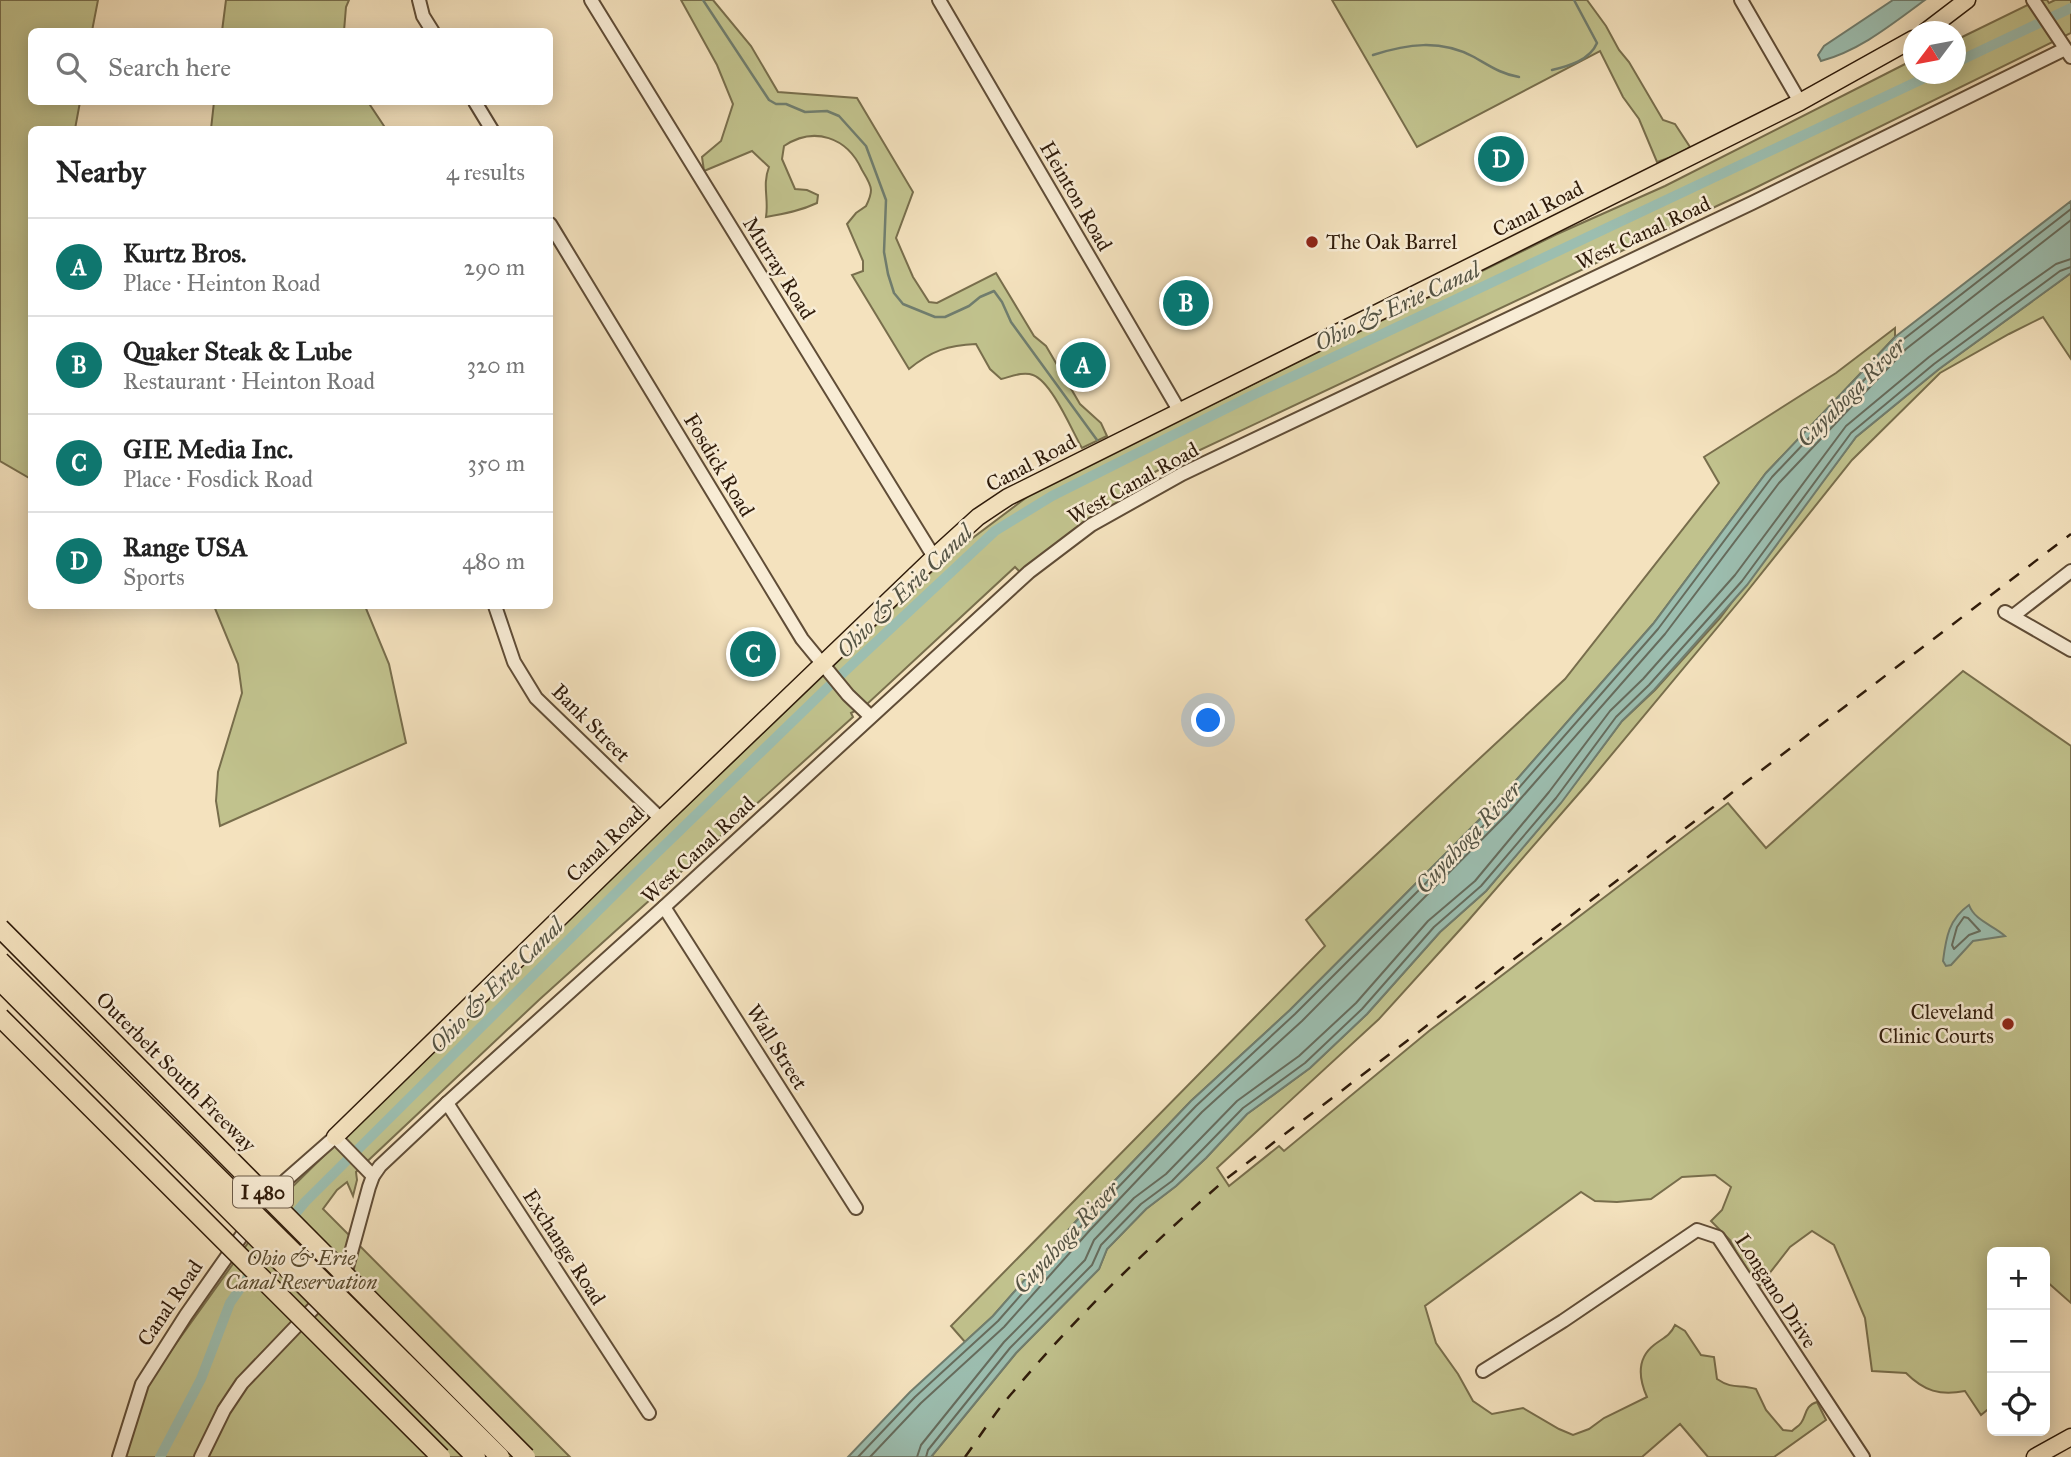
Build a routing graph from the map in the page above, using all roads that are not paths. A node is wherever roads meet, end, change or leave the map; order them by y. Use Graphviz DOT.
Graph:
graph roads {
  1 [pos="419,0"];
  2 [pos="591,0"];
  3 [pos="939,0"];
  4 [pos="1741,0"];
  5 [pos="1967,0"];
  6 [pos="2036,5"];
  7 [pos="1939,21"];
  8 [pos="430,28"];
  9 [pos="1903,45"];
  10 [pos="2068,53"];
  11 [pos="1800,102"];
  12 [pos="477,105"];
  13 [pos="490,126"];
  14 [pos="553,228"];
  15 [pos="1180,412"];
  16 [pos="934,557"];
  17 [pos="2071,571"];
  18 [pos="496,609"];
  19 [pos="2071,650"];
  20 [pos="826,671"];
  21 [pos="870,716"];
  22 [pos="661,819"];
  23 [pos="664,907"];
  24 [pos="0,928"];
  25 [pos="0,961"];
  26 [pos="0,981"];
  27 [pos="0,1017"];
  28 [pos="447,1103"];
  29 [pos="335,1137"];
  30 [pos="373,1176"];
  31 [pos="856,1208"];
  32 [pos="1483,1371"];
  33 [pos="649,1413"];
  34 [pos="2071,1437"];
  35 [pos="119,1457"];
  36 [pos="201,1457"];
  37 [pos="441,1457"];
  38 [pos="475,1457"];
  39 [pos="500,1457"];
  40 [pos="526,1457"];
  41 [pos="1863,1457"];
  42 [pos="2035,1457"];
  1 -- 8 [label="street"];
  2 -- 16 [label="street, Murray Road"];
  3 -- 15 [label="street, Heinton Road"];
  4 -- 11 [label="street"];
  5 -- 7 [label="main road"];
  6 -- 10 [label="street"];
  9 -- 11 [label="main road, Canal Road"];
  10 -- 21 [label="street, West Canal Road"];
  11 -- 15 [label="main road, Canal Road"];
  12 -- 13 [label="street"];
  14 -- 20 [label="street, Fosdick Road"];
  15 -- 16 [label="main road, Canal Road"];
  16 -- 20 [label="main road, Canal Road"];
  17 -- 19 [label="street"];
  18 -- 22 [label="street, Bank Street"];
  20 -- 21 [label="street, Fosdick Road"];
  20 -- 22 [label="main road, Canal Road"];
  21 -- 23 [label="street, West Canal Road"];
  22 -- 29 [label="main road, Canal Road"];
  23 -- 28 [label="street, West Canal Road"];
  23 -- 31 [label="street, Wall Street"];
  24 -- 40 [label="highway, Outerbelt South Freeway / I 480, bridge"];
  25 -- 39 [label="highway, bridge"];
  26 -- 38 [label="highway, bridge"];
  27 -- 37 [label="highway, I 480, bridge"];
  28 -- 30 [label="street, West Canal Road"];
  28 -- 33 [label="street, Exchange Road"];
  29 -- 30 [label="street"];
  29 -- 35 [label="street, Canal Road"];
  30 -- 36 [label="street, West Canal Road"];
  32 -- 41 [label="street, Longano Drive"];
  34 -- 42 [label="main road"];
}
